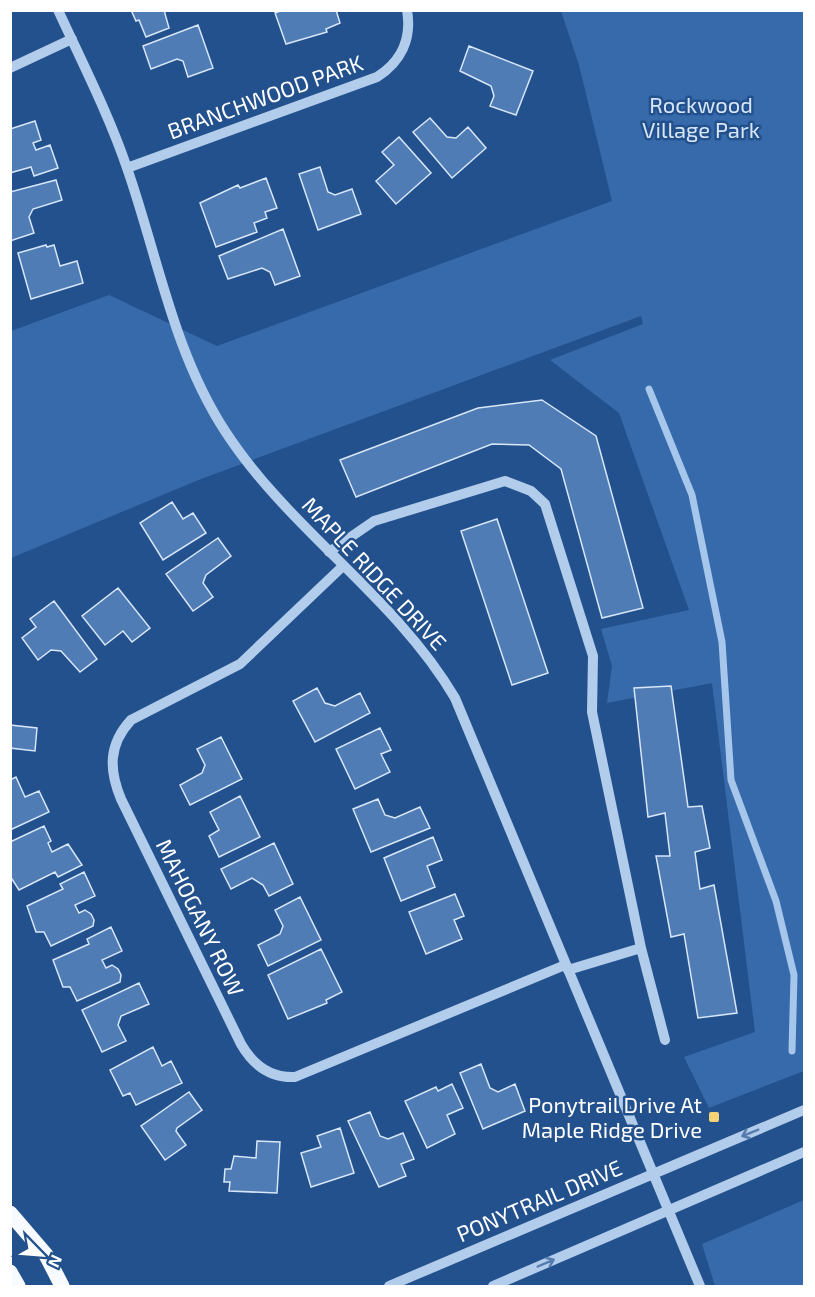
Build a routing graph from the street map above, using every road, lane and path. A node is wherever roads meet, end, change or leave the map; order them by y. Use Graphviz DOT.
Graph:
graph roads {
  1 [pos="58,10"];
  2 [pos="406,10"];
  3 [pos="72,39"];
  4 [pos="10,68"];
  5 [pos="127,168"];
  6 [pos="329,552"];
  7 [pos="343,566"];
  8 [pos="641,948"];
  9 [pos="567,967"];
  10 [pos="665,1040"];
  11 [pos="804,1110"];
  12 [pos="804,1152"];
  13 [pos="652,1173"];
  14 [pos="668,1211"];
  15 [pos="10,1214"];
  16 [pos="10,1272"];
  17 [pos="18,1287"];
  18 [pos="62,1287"];
  19 [pos="389,1287"];
  20 [pos="493,1287"];
  21 [pos="700,1287"];
  1 -- 3 [label="street, MAPLE RIDGE DRIVE"];
  2 -- 5 [label="street, BRANCHWOOD PARK"];
  3 -- 4 [label="street"];
  3 -- 5 [label="street, MAPLE RIDGE DRIVE"];
  5 -- 6 [label="street, MAPLE RIDGE DRIVE"];
  6 -- 7 [label="street, MAPLE RIDGE DRIVE"];
  6 -- 8 [label="street"];
  7 -- 9 [label="street, MAPLE RIDGE DRIVE"];
  7 -- 9 [label="street, MAHOGANY ROW"];
  8 -- 9 [label="street, MAHOGANY ROW"];
  8 -- 10 [label="street"];
  9 -- 13 [label="street, MAPLE RIDGE DRIVE"];
  11 -- 13 [label="street, PONYTRAIL DRIVE, one-way"];
  12 -- 14 [label="street"];
  13 -- 14 [label="street, MAPLE RIDGE DRIVE"];
  13 -- 19 [label="street, PONYTRAIL DRIVE"];
  20 -- 14 [label="street, one-way"];
  14 -- 21 [label="street, MAPLE RIDGE DRIVE"];
  15 -- 18 [label="main road"];
  16 -- 17 [label="main road"];
}
